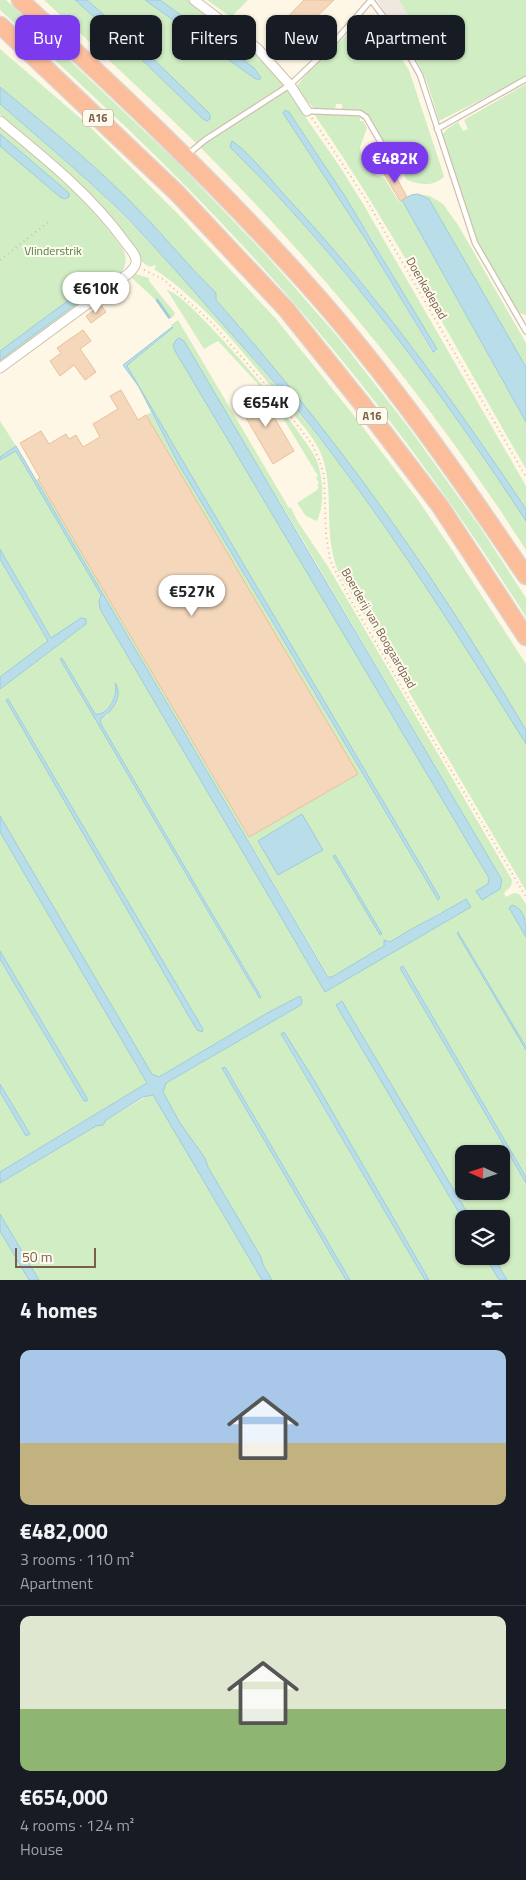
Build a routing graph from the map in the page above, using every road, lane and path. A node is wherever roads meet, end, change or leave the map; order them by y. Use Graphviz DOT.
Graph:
graph roads {
  1 [pos="20,0"];
  2 [pos="194,0"];
  3 [pos="0,25"];
  4 [pos="526,79"];
  5 [pos="290,86"];
  6 [pos="307,111"];
  7 [pos="0,121"];
  8 [pos="437,129"];
  9 [pos="186,156"];
  10 [pos="398,172"];
  11 [pos="51,220"];
  12 [pos="0,260"];
  13 [pos="135,266"];
  14 [pos="526,332"];
  15 [pos="0,368"];
  16 [pos="526,477"];
  17 [pos="526,576"];
  18 [pos="526,637"];
  19 [pos="526,897"];
  1 -- 9 [label="highway, A16"];
  2 -- 5 [label="street"];
  3 -- 18 [label="highway, A16"];
  4 -- 8 [label="lane"];
  5 -- 6 [label="street"];
  5 -- 8 [label="lane"];
  5 -- 9 [label="lane"];
  6 -- 10 [label="lane"];
  6 -- 16 [label="path, Doenkadepad"];
  7 -- 13 [label="street"];
  8 -- 14 [label="lane"];
  9 -- 17 [label="highway, A16"];
  11 -- 12 [label="path"];
  13 -- 15 [label="street"];
  13 -- 19 [label="path, Boerderij van Boogaardpad"];
}
